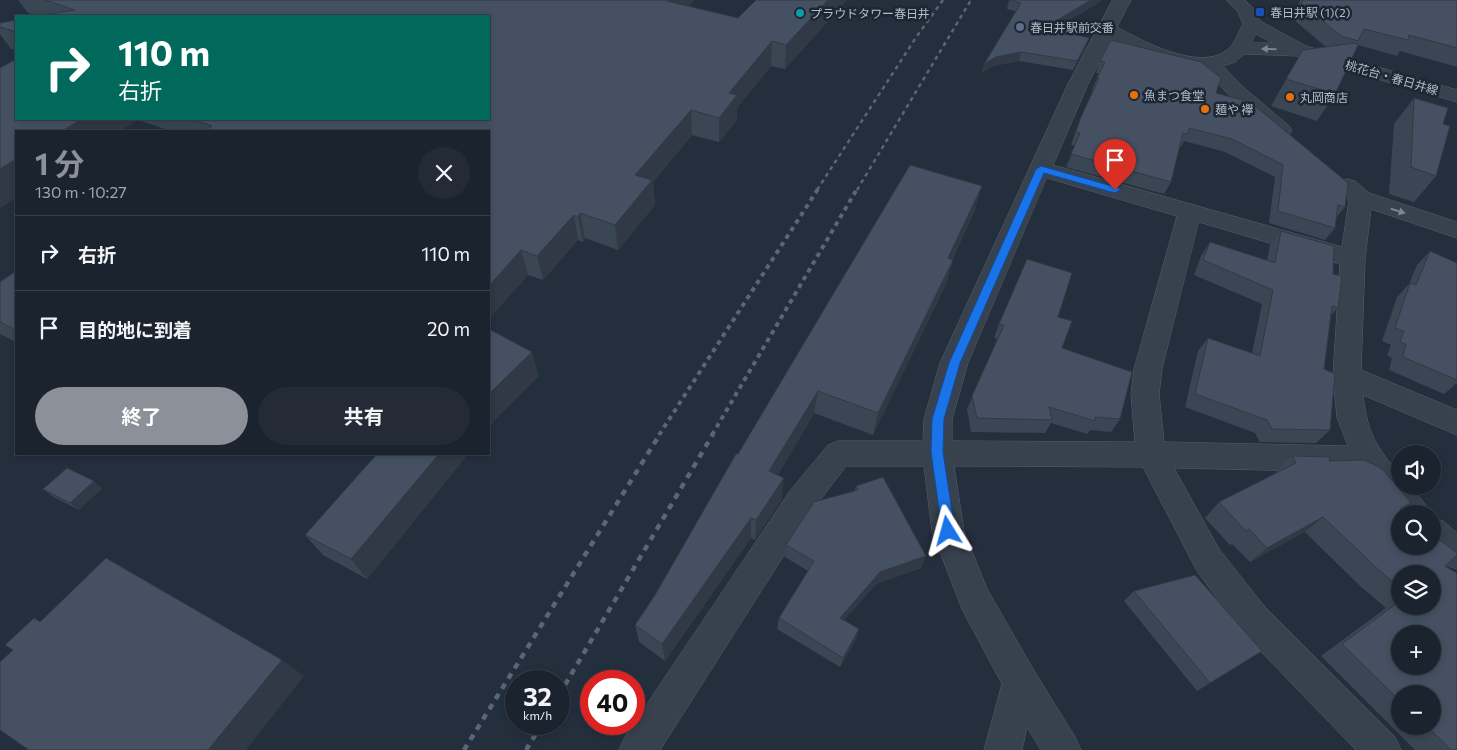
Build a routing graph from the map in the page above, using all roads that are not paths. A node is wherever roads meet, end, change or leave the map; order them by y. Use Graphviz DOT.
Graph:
graph roads {
  1 [pos="1122,0"];
  2 [pos="1235,0"];
  3 [pos="1252,24"];
  4 [pos="1107,29"];
  5 [pos="1240,48"];
  6 [pos="1299,50"];
  7 [pos="1210,63"];
  8 [pos="1457,96"];
  9 [pos="1294,140"];
  10 [pos="1041,169"];
  11 [pos="1331,173"];
  12 [pos="1361,198"];
  13 [pos="1190,212"];
  14 [pos="1457,230"];
  15 [pos="1353,259"];
  16 [pos="1347,376"];
  17 [pos="1457,424"];
  18 [pos="937,452"];
  19 [pos="1151,454"];
  20 [pos="1368,459"];
  21 [pos="1406,505"];
  22 [pos="1441,539"];
  23 [pos="1457,554"];
  24 [pos="1020,682"];
  25 [pos="638,750"];
  26 [pos="1003,750"];
  27 [pos="1062,750"];
  28 [pos="1382,750"];
  1 -- 4 [label="street"];
  2 -- 3 [label="street"];
  3 -- 5 [label="street"];
  3 -- 6 [label="street"];
  4 -- 7 [label="street"];
  4 -- 10 [label="street"];
  6 -- 5 [label="street, one-way"];
  5 -- 7 [label="street"];
  6 -- 8 [label="street, 桃花台・春日井線"];
  7 -- 9 [label="street"];
  10 -- 13 [label="street"];
  10 -- 18 [label="street"];
  11 -- 12 [label="street"];
  12 -- 14 [label="street, one-way"];
  12 -- 15 [label="street"];
  13 -- 15 [label="street"];
  13 -- 19 [label="street"];
  15 -- 16 [label="street"];
  16 -- 17 [label="street"];
  16 -- 20 [label="street"];
  18 -- 19 [label="street"];
  18 -- 24 [label="street"];
  18 -- 25 [label="street"];
  19 -- 20 [label="street"];
  19 -- 28 [label="street"];
  20 -- 21 [label="street"];
  22 -- 23 [label="street"];
  24 -- 26 [label="street"];
  24 -- 27 [label="street"];
}
